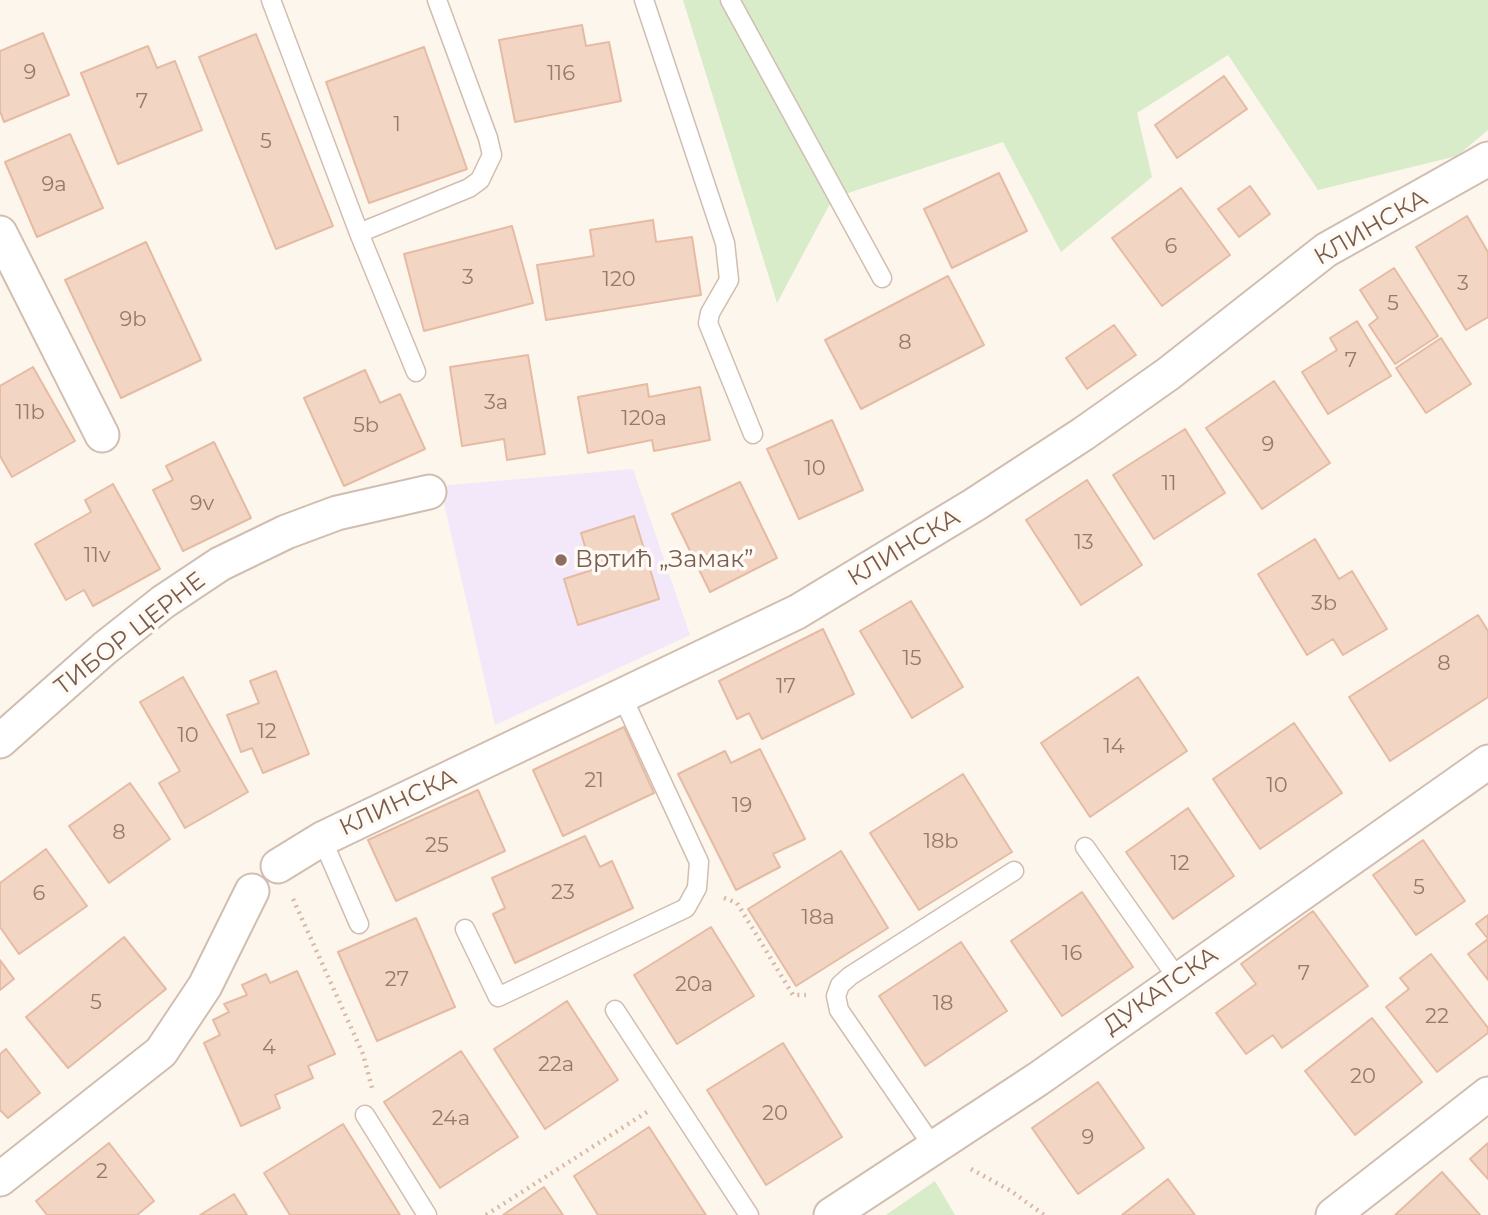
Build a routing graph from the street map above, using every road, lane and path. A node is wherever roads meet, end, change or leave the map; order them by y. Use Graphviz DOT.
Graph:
graph roads {
  1 [pos="271,0"];
  2 [pos="437,0"];
  3 [pos="644,0"];
  4 [pos="730,0"];
  5 [pos="1488,159"];
  6 [pos="0,233"];
  7 [pos="359,233"];
  8 [pos="882,278"];
  9 [pos="416,372"];
  10 [pos="753,434"];
  11 [pos="102,435"];
  12 [pos="429,492"];
  13 [pos="622,696"];
  14 [pos="0,741"];
  15 [pos="1488,762"];
  16 [pos="322,839"];
  17 [pos="1085,847"];
  18 [pos="278,866"];
  19 [pos="1014,871"];
  20 [pos="697,888"];
  21 [pos="252,891"];
  22 [pos="359,924"];
  23 [pos="466,929"];
  24 [pos="1178,979"];
  25 [pos="836,996"];
  26 [pos="615,1010"];
  27 [pos="1488,1094"];
  28 [pos="671,1096"];
  29 [pos="365,1115"];
  30 [pos="934,1148"];
  31 [pos="0,1179"];
  32 [pos="427,1215"];
  33 [pos="486,1215"];
  34 [pos="749,1215"];
  35 [pos="831,1215"];
  36 [pos="1044,1215"];
  37 [pos="1333,1215"];
  1 -- 7 [label="lane"];
  2 -- 7 [label="lane"];
  3 -- 10 [label="lane"];
  4 -- 8 [label="lane"];
  5 -- 13 [label="street, КЛИНСКА"];
  6 -- 11 [label="street"];
  7 -- 9 [label="lane"];
  12 -- 14 [label="street, ТИБОР ЦЕРНЕ"];
  13 -- 16 [label="street, КЛИНСКА"];
  13 -- 20 [label="lane"];
  15 -- 24 [label="street, ДУКАТСКА"];
  16 -- 18 [label="street, КЛИНСКА"];
  16 -- 22 [label="lane"];
  17 -- 24 [label="lane"];
  18 -- 29 [label="path"];
  19 -- 25 [label="lane"];
  20 -- 23 [label="lane"];
  20 -- 25 [label="path"];
  21 -- 31 [label="street"];
  24 -- 30 [label="street, ДУКАТСКА"];
  25 -- 30 [label="lane"];
  26 -- 28 [label="lane"];
  27 -- 37 [label="street"];
  28 -- 33 [label="path"];
  28 -- 34 [label="lane"];
  29 -- 32 [label="lane"];
  30 -- 35 [label="street, ДУКАТСКА"];
  30 -- 36 [label="path"];
}
